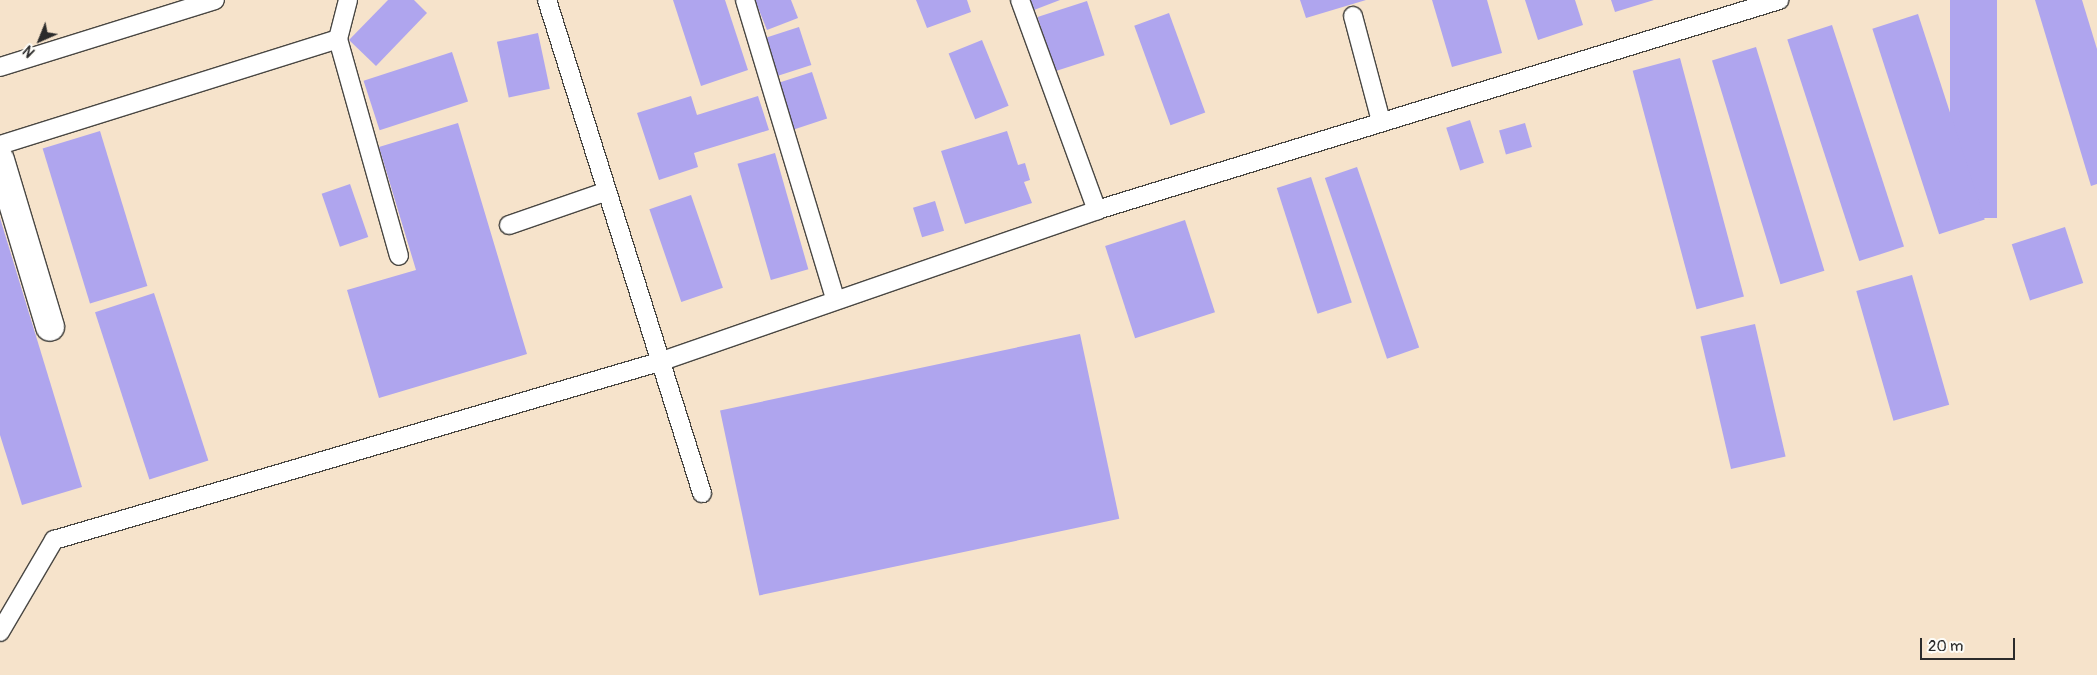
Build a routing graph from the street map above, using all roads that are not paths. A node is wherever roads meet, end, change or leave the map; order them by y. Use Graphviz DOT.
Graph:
graph roads {
  1 [pos="215,0"];
  2 [pos="348,0"];
  3 [pos="547,0"];
  4 [pos="745,0"];
  5 [pos="1020,0"];
  6 [pos="1779,0"];
  7 [pos="1353,16"];
  8 [pos="338,40"];
  9 [pos="0,67"];
  10 [pos="1381,121"];
  11 [pos="0,145"];
  12 [pos="0,160"];
  13 [pos="606,192"];
  14 [pos="1096,210"];
  15 [pos="508,225"];
  16 [pos="399,256"];
  17 [pos="835,299"];
  18 [pos="50,327"];
  19 [pos="662,361"];
  20 [pos="702,493"];
  21 [pos="0,632"];
  1 -- 9 [label="lane"];
  2 -- 8 [label="lane"];
  3 -- 13 [label="lane"];
  4 -- 17 [label="lane"];
  5 -- 14 [label="lane"];
  6 -- 10 [label="lane"];
  7 -- 10 [label="lane"];
  8 -- 11 [label="lane"];
  8 -- 16 [label="lane"];
  10 -- 14 [label="lane"];
  12 -- 18 [label="street"];
  13 -- 15 [label="lane"];
  13 -- 19 [label="lane"];
  14 -- 17 [label="lane"];
  17 -- 19 [label="lane"];
  19 -- 20 [label="lane"];
  19 -- 21 [label="lane"];
}
